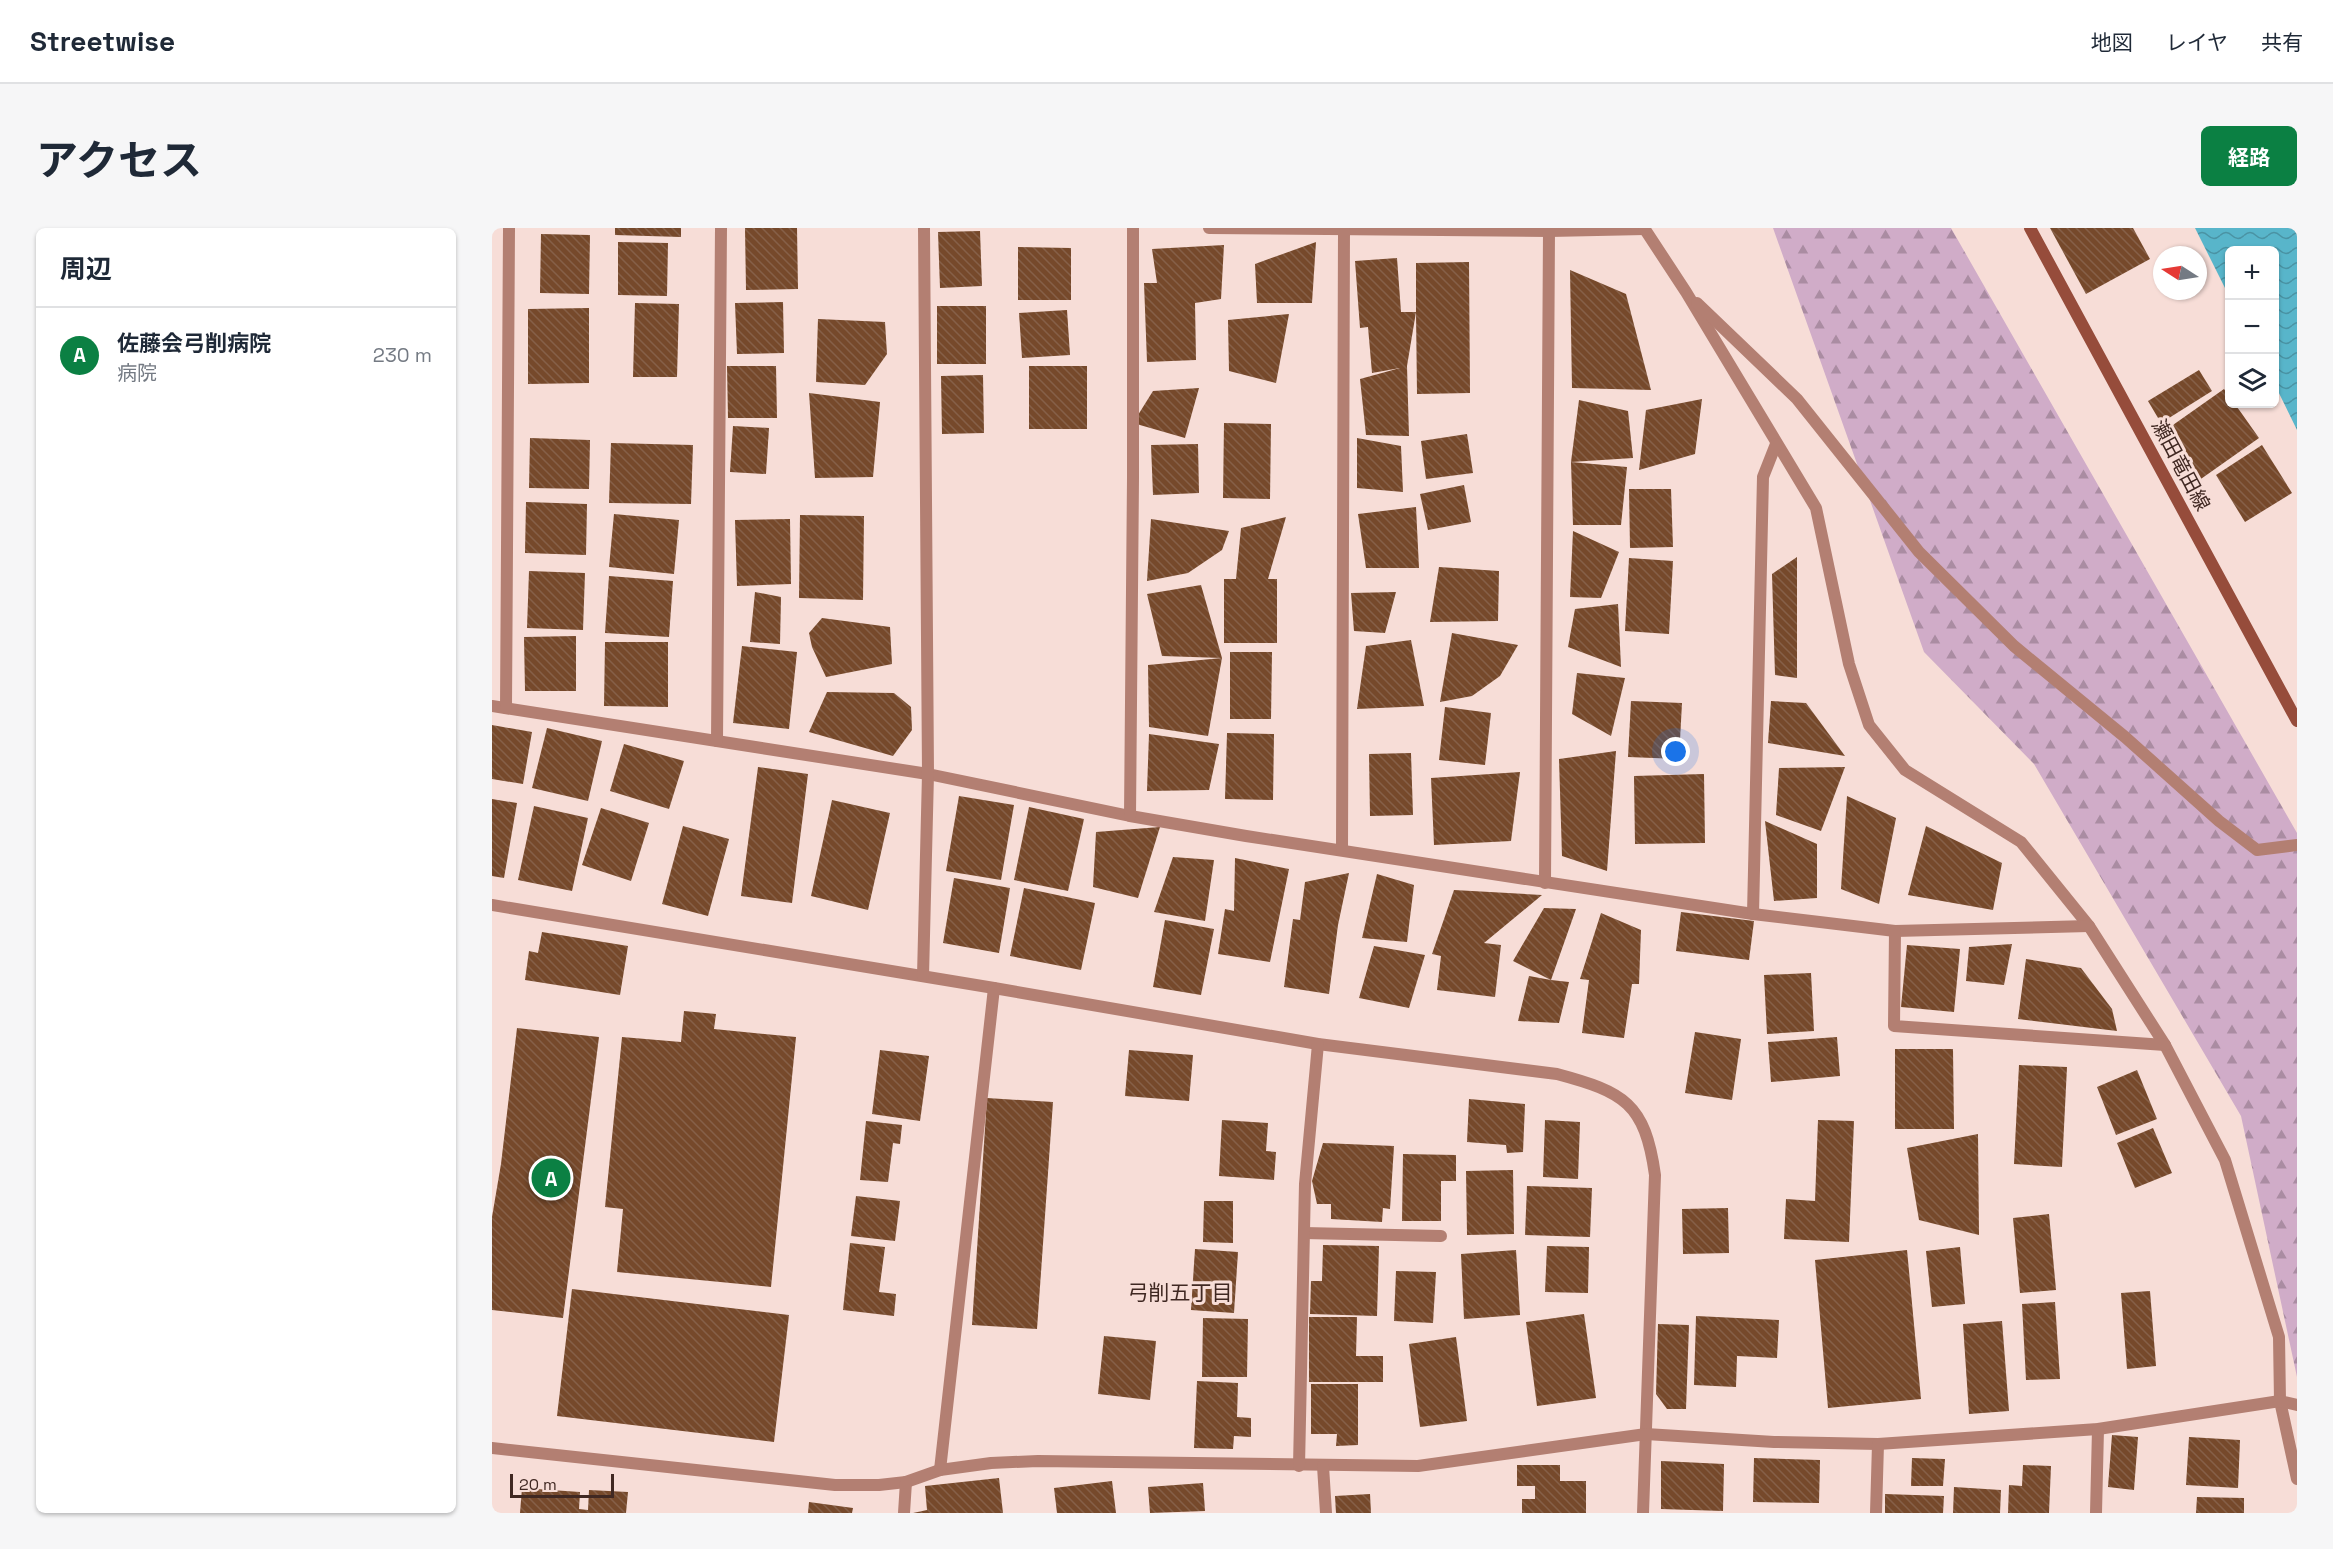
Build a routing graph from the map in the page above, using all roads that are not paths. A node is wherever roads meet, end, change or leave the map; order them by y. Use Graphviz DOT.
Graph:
graph roads {
  1 [pos="509,228"];
  2 [pos="721,228"];
  3 [pos="924,228"];
  4 [pos="1132,228"];
  5 [pos="1209,228"];
  6 [pos="2030,228"];
  7 [pos="1344,229"];
  8 [pos="1466,229"];
  9 [pos="1645,229"];
  10 [pos="1550,231"];
  11 [pos="1686,292"];
  12 [pos="1776,444"];
  13 [pos="492,706"];
  14 [pos="506,708"];
  15 [pos="2297,721"];
  16 [pos="717,741"];
  17 [pos="928,774"];
  18 [pos="1130,816"];
  19 [pos="2297,845"];
  20 [pos="1342,849"];
  21 [pos="1545,884"];
  22 [pos="492,905"];
  23 [pos="1753,914"];
  24 [pos="2089,926"];
  25 [pos="1895,931"];
  26 [pos="923,976"];
  27 [pos="994,988"];
  28 [pos="1318,1044"];
  29 [pos="2165,1045"];
  30 [pos="1304,1233"];
  31 [pos="1441,1236"];
  32 [pos="2280,1401"];
  33 [pos="2297,1405"];
  34 [pos="2098,1429"];
  35 [pos="1646,1434"];
  36 [pos="1878,1444"];
  37 [pos="492,1448"];
  38 [pos="1299,1466"];
  39 [pos="1323,1466"];
  40 [pos="940,1470"];
  41 [pos="2297,1479"];
  42 [pos="906,1482"];
  43 [pos="904,1513"];
  44 [pos="1326,1513"];
  45 [pos="1643,1513"];
  46 [pos="1876,1513"];
  47 [pos="2096,1513"];
  1 -- 14 [label="street"];
  2 -- 16 [label="street"];
  3 -- 17 [label="street"];
  4 -- 18 [label="street"];
  5 -- 7 [label="street"];
  6 -- 15 [label="main road, 瀬田竜田線"];
  7 -- 8 [label="street"];
  7 -- 20 [label="street"];
  8 -- 10 [label="street"];
  9 -- 10 [label="street"];
  9 -- 11 [label="street"];
  10 -- 21 [label="street"];
  11 -- 12 [label="street"];
  11 -- 19 [label="street"];
  12 -- 23 [label="street"];
  12 -- 24 [label="street"];
  13 -- 14 [label="street"];
  14 -- 16 [label="street"];
  16 -- 17 [label="street"];
  17 -- 18 [label="street"];
  17 -- 26 [label="street"];
  18 -- 20 [label="street"];
  20 -- 21 [label="street"];
  21 -- 23 [label="street"];
  22 -- 26 [label="street"];
  23 -- 25 [label="street"];
  24 -- 25 [label="street"];
  24 -- 29 [label="street"];
  25 -- 29 [label="street"];
  26 -- 27 [label="street"];
  27 -- 28 [label="street"];
  27 -- 40 [label="street"];
  28 -- 30 [label="street"];
  28 -- 35 [label="street"];
  29 -- 32 [label="street"];
  30 -- 31 [label="street"];
  30 -- 38 [label="street"];
  32 -- 33 [label="street"];
  32 -- 34 [label="street"];
  32 -- 41 [label="street"];
  34 -- 36 [label="street"];
  34 -- 47 [label="street"];
  35 -- 36 [label="street"];
  35 -- 39 [label="street"];
  35 -- 45 [label="street"];
  36 -- 46 [label="street"];
  37 -- 42 [label="street"];
  38 -- 39 [label="street"];
  38 -- 40 [label="street"];
  39 -- 44 [label="street"];
  40 -- 42 [label="street"];
  42 -- 43 [label="street"];
}
